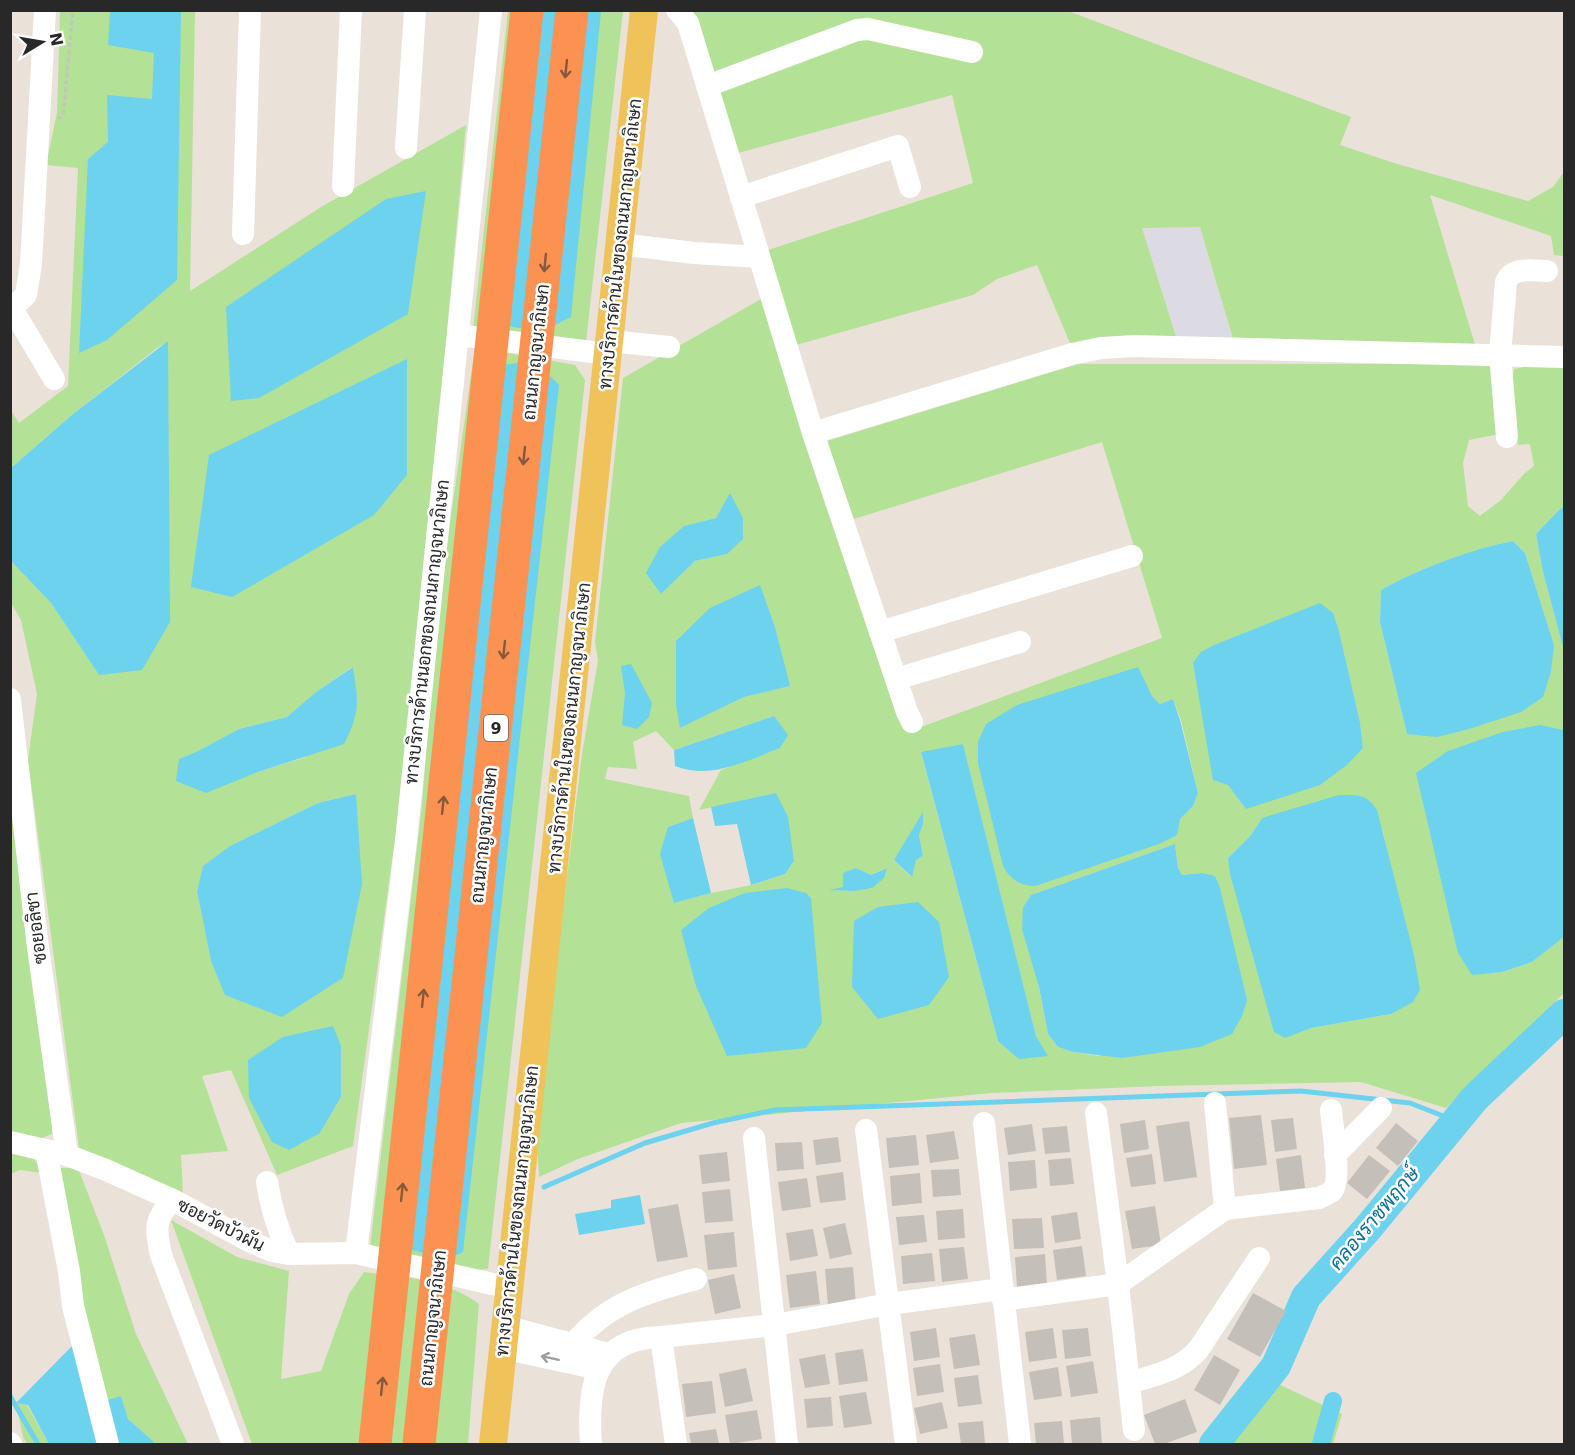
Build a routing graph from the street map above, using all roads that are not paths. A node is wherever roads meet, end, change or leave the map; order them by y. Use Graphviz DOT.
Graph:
graph roads {
  1 [pos="45,10"];
  2 [pos="249,10"];
  3 [pos="351,10"];
  4 [pos="416,10"];
  5 [pos="491,10"];
  6 [pos="527,10"];
  7 [pos="572,10"];
  8 [pos="644,10"];
  9 [pos="677,10"];
  10 [pos="972,52"];
  11 [pos="707,86"];
  12 [pos="406,148"];
  13 [pos="343,186"];
  14 [pos="910,188"];
  15 [pos="741,197"];
  16 [pos="243,234"];
  17 [pos="620,244"];
  18 [pos="759,257"];
  19 [pos="1547,271"];
  20 [pos="11,307"];
  21 [pos="458,335"];
  22 [pos="669,347"];
  23 [pos="609,348"];
  24 [pos="1500,356"];
  25 [pos="1564,357"];
  26 [pos="54,380"];
  27 [pos="813,433"];
  28 [pos="1507,438"];
  29 [pos="1132,556"];
  30 [pos="880,632"];
  31 [pos="1020,642"];
  32 [pos="896,679"];
  33 [pos="10,699"];
  34 [pos="912,722"];
  35 [pos="1215,1103"];
  36 [pos="1381,1108"];
  37 [pos="1331,1110"];
  38 [pos="1096,1113"];
  39 [pos="984,1124"];
  40 [pos="866,1130"];
  41 [pos="754,1138"];
  42 [pos="10,1142"];
  43 [pos="57,1153"];
  44 [pos="1335,1155"];
  45 [pos="267,1182"];
  46 [pos="173,1200"];
  47 [pos="1225,1209"];
  48 [pos="356,1253"];
  49 [pos="289,1254"];
  50 [pos="1259,1258"];
  51 [pos="696,1279"];
  52 [pos="1118,1284"];
  53 [pos="510,1288"];
  54 [pos="1003,1294"];
  55 [pos="889,1304"];
  56 [pos="775,1325"];
  57 [pos="503,1337"];
  58 [pos="661,1337"];
  59 [pos="573,1344"];
  60 [pos="604,1361"];
  61 [pos="1129,1383"];
  62 [pos="1134,1430"];
  63 [pos="108,1444"];
  64 [pos="233,1444"];
  65 [pos="375,1444"];
  66 [pos="419,1444"];
  67 [pos="493,1444"];
  68 [pos="591,1444"];
  69 [pos="676,1444"];
  70 [pos="787,1444"];
  71 [pos="906,1444"];
  72 [pos="1020,1444"];
  1 -- 20 [label="street"];
  2 -- 16 [label="street"];
  3 -- 13 [label="street"];
  4 -- 12 [label="street"];
  5 -- 21 [label="street, ทางบริการด้านนอกของถนนกาญจนาภิเษก"];
  65 -- 6 [label="highway, one-way"];
  7 -- 66 [label="highway, ถนนกาญจนาภิเษก / 9, one-way"];
  8 -- 17 [label="main road, ทางบริการด้านในของถนนกาญจนาภิเษก"];
  9 -- 11 [label="street"];
  10 -- 11 [label="street"];
  11 -- 15 [label="street"];
  14 -- 15 [label="street"];
  15 -- 18 [label="street"];
  17 -- 18 [label="street"];
  17 -- 23 [label="main road, ทางบริการด้านในของถนนกาญจนาภิเษก"];
  18 -- 27 [label="street"];
  19 -- 24 [label="street"];
  20 -- 26 [label="street"];
  21 -- 23 [label="street"];
  21 -- 48 [label="street, ทางบริการด้านนอกของถนนกาญจนาภิเษก"];
  22 -- 23 [label="street"];
  23 -- 53 [label="main road, ทางบริการด้านในของถนนกาญจนาภิเษก"];
  24 -- 25 [label="street"];
  24 -- 27 [label="street"];
  24 -- 28 [label="street"];
  27 -- 30 [label="street"];
  29 -- 30 [label="street"];
  30 -- 32 [label="street"];
  31 -- 32 [label="street"];
  32 -- 34 [label="street"];
  33 -- 43 [label="street, ซอยอลิชา"];
  35 -- 47 [label="street"];
  36 -- 44 [label="street"];
  37 -- 44 [label="street"];
  38 -- 52 [label="street"];
  39 -- 54 [label="street"];
  40 -- 55 [label="street"];
  41 -- 56 [label="street"];
  42 -- 43 [label="street, ซอยวัดบัวผัน"];
  43 -- 46 [label="street, ซอยวัดบัวผัน"];
  43 -- 63 [label="street, ซอยอลิชา"];
  44 -- 47 [label="street"];
  45 -- 49 [label="street"];
  46 -- 49 [label="street, ซอยวัดบัวผัน"];
  46 -- 64 [label="street"];
  47 -- 52 [label="street"];
  48 -- 49 [label="street, ซอยวัดบัวผัน"];
  48 -- 53 [label="street, ซอยวัดบัวผัน"];
  50 -- 61 [label="street"];
  51 -- 59 [label="street"];
  52 -- 54 [label="street"];
  52 -- 61 [label="street"];
  53 -- 57 [label="main road, ทางบริการด้านในของถนนกาญจนาภิเษก"];
  54 -- 55 [label="street"];
  54 -- 72 [label="street"];
  55 -- 56 [label="street"];
  55 -- 71 [label="street"];
  56 -- 58 [label="street"];
  56 -- 70 [label="street"];
  57 -- 59 [label="street"];
  60 -- 57 [label="street, one-way"];
  57 -- 67 [label="main road, ทางบริการด้านในของถนนกาญจนาภิเษก"];
  58 -- 60 [label="street"];
  58 -- 69 [label="street"];
  59 -- 60 [label="street"];
  60 -- 68 [label="street"];
  61 -- 62 [label="street"];
}
